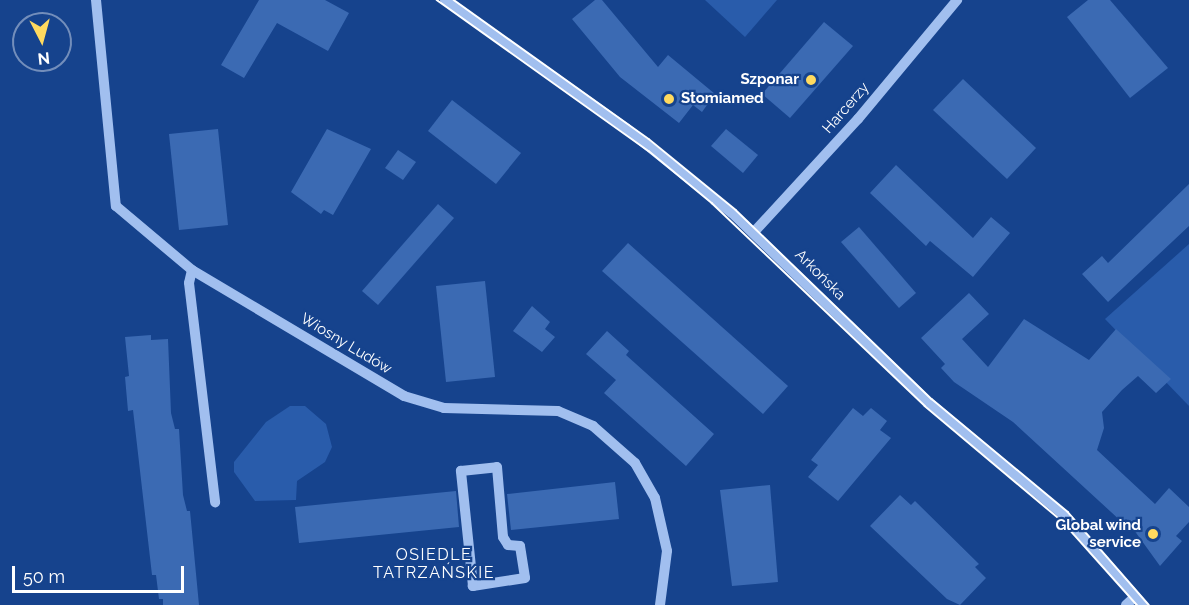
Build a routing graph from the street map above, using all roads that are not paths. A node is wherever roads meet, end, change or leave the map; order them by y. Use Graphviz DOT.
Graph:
graph roads {
  1 [pos="96,0"];
  2 [pos="445,0"];
  3 [pos="957,0"];
  4 [pos="754,232"];
  5 [pos="192,270"];
  6 [pos="497,467"];
  7 [pos="215,502"];
  8 [pos="1140,601"];
  9 [pos="660,605"];
  10 [pos="1126,605"];
  1 -- 5 [label="street, Wiosny Ludów"];
  2 -- 4 [label="street, Arkońska"];
  3 -- 4 [label="street, Harcerzy"];
  4 -- 8 [label="street, Arkońska"];
  5 -- 7 [label="street"];
  5 -- 9 [label="street, Wiosny Ludów"];
  6 -- 6 [label="street"];
  8 -- 10 [label="street"];
}
